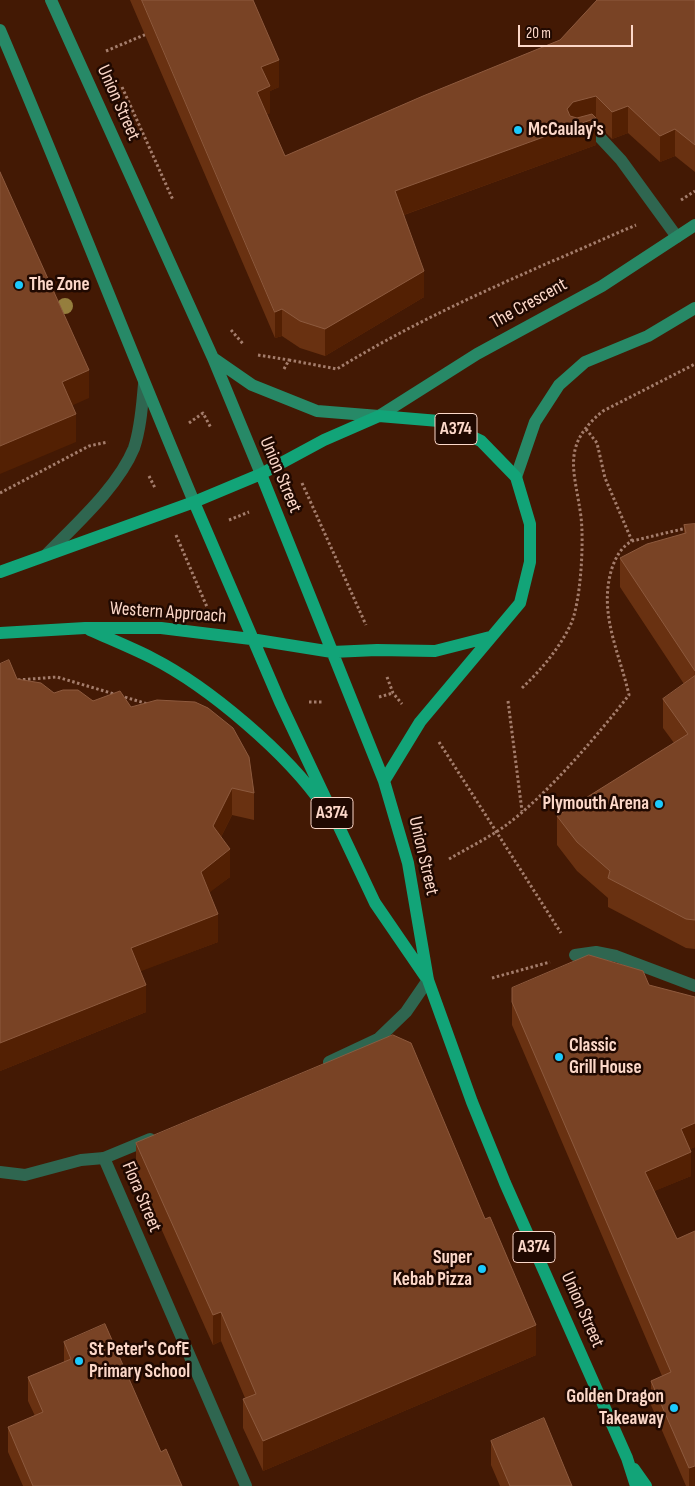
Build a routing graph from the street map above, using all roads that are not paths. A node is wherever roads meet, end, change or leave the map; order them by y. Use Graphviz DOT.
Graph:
graph roads {
  1 [pos="51,0"];
  2 [pos="0,30"];
  3 [pos="575,137"];
  4 [pos="695,225"];
  5 [pos="677,237"];
  6 [pos="695,308"];
  7 [pos="213,358"];
  8 [pos="144,384"];
  9 [pos="380,416"];
  10 [pos="261,474"];
  11 [pos="516,477"];
  12 [pos="194,502"];
  13 [pos="47,554"];
  14 [pos="0,572"];
  15 [pos="85,628"];
  16 [pos="0,633"];
  17 [pos="490,637"];
  18 [pos="252,639"];
  19 [pos="332,652"];
  20 [pos="384,781"];
  21 [pos="342,834"];
  22 [pos="575,955"];
  23 [pos="428,980"];
  24 [pos="695,986"];
  25 [pos="319,1066"];
  26 [pos="158,1135"];
  27 [pos="104,1158"];
  28 [pos="0,1172"];
  29 [pos="627,1458"];
  30 [pos="246,1486"];
  31 [pos="636,1486"];
  32 [pos="646,1486"];
  1 -- 7 [label="street, Union Street"];
  2 -- 8 [label="street, Union Street"];
  3 -- 5 [label="street"];
  4 -- 5 [label="street, The Crescent"];
  5 -- 9 [label="street, The Crescent"];
  6 -- 11 [label="street"];
  7 -- 9 [label="street"];
  7 -- 10 [label="street, Union Street"];
  8 -- 12 [label="street, Union Street"];
  8 -- 13 [label="street"];
  9 -- 10 [label="main road, The Crescent / A374"];
  9 -- 11 [label="main road, The Crescent / A374"];
  10 -- 12 [label="main road, A374"];
  10 -- 19 [label="main road, Union Street / A374"];
  11 -- 17 [label="main road, The Crescent / A374"];
  12 -- 13 [label="main road, A374"];
  12 -- 18 [label="main road, Union Street / A374"];
  13 -- 14 [label="main road, A374"];
  15 -- 16 [label="main road, Western Approach"];
  15 -- 18 [label="main road, Western Approach"];
  15 -- 21 [label="main road"];
  17 -- 19 [label="main road"];
  17 -- 20 [label="main road, A374"];
  18 -- 19 [label="main road, Western Approach"];
  18 -- 21 [label="main road, Union Street / A374"];
  19 -- 20 [label="main road, Union Street / A374"];
  20 -- 23 [label="main road, Union Street / A374"];
  21 -- 23 [label="main road, Union Street / A374"];
  22 -- 24 [label="street"];
  23 -- 25 [label="street"];
  23 -- 29 [label="main road, Union Street / A374"];
  26 -- 27 [label="street, Flora Street"];
  27 -- 28 [label="street"];
  27 -- 30 [label="street, Flora Street"];
  29 -- 31 [label="main road, Union Street / A374"];
  29 -- 32 [label="main road, Union Street / A374"];
}
